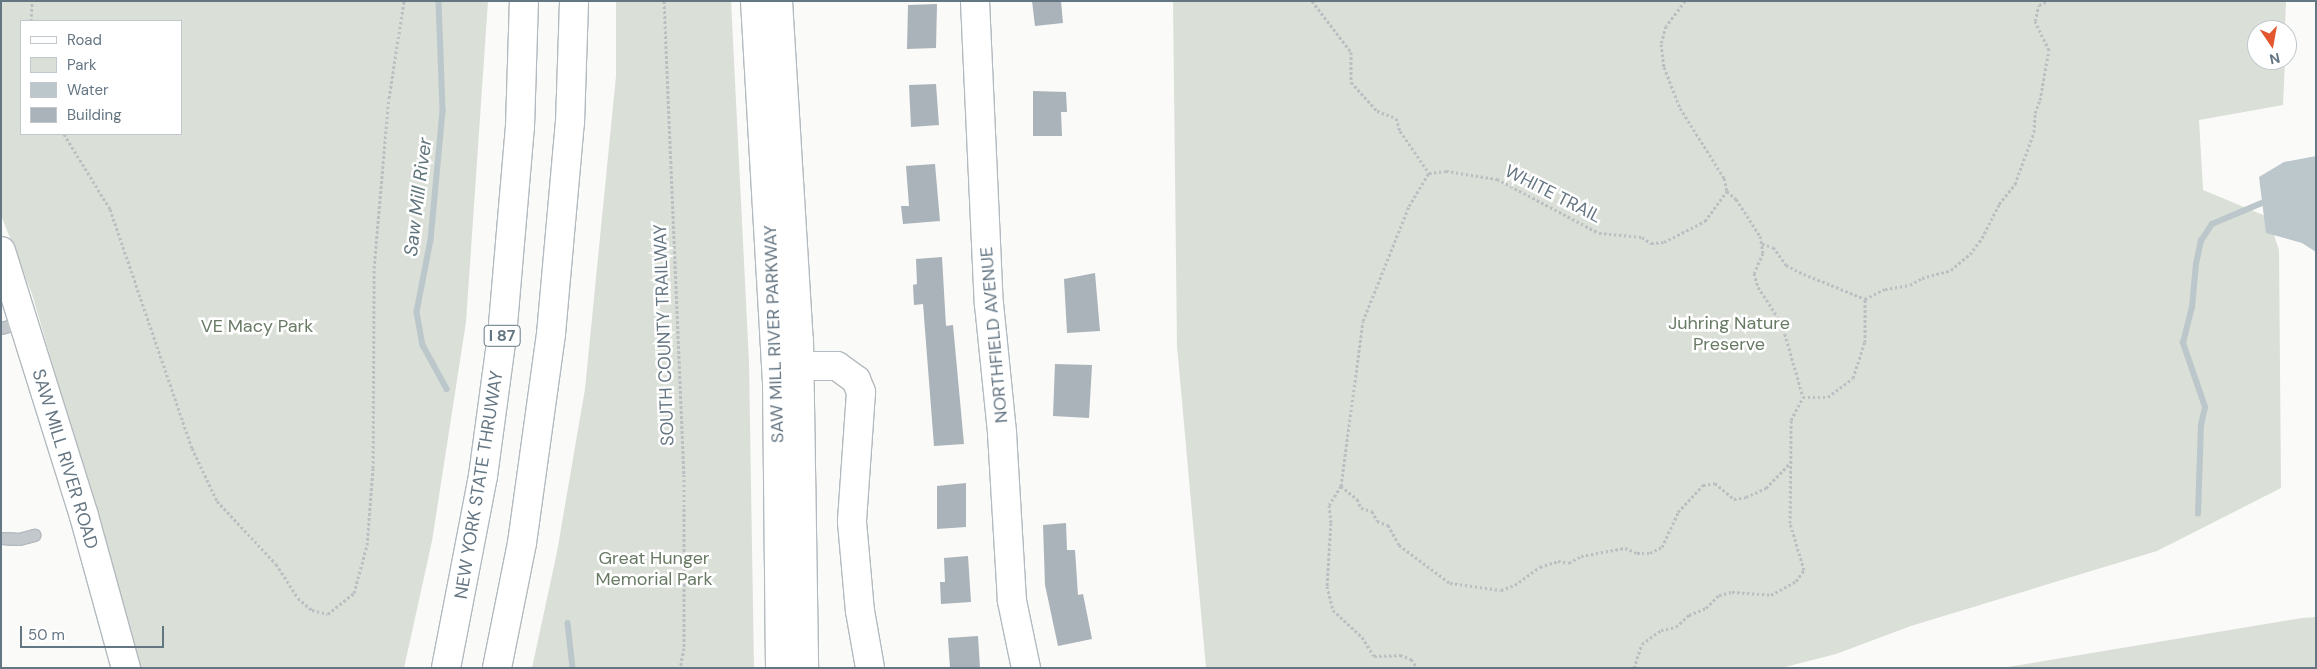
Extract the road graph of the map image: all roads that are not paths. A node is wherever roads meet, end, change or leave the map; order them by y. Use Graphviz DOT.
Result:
graph roads {
  1 [pos="524,1"];
  2 [pos="574,1"];
  3 [pos="755,1"];
  4 [pos="778,1"];
  5 [pos="975,1"];
  6 [pos="1,251"];
  7 [pos="12,325"];
  8 [pos="800,366"];
  9 [pos="34,535"];
  10 [pos="1,538"];
  11 [pos="126,668"];
  12 [pos="446,668"];
  13 [pos="497,668"];
  14 [pos="780,668"];
  15 [pos="804,668"];
  16 [pos="870,668"];
  17 [pos="1026,668"];
  1 -- 12 [label="main road, NEW YORK STATE THRUWAY / I 87"];
  2 -- 13 [label="main road"];
  3 -- 14 [label="main road, SAW MILL RIVER PARKWAY"];
  4 -- 8 [label="main road, SAW MILL RIVER PARKWAY"];
  5 -- 17 [label="main road, NORTHFIELD AVENUE"];
  6 -- 7 [label="main road, SAW MILL RIVER ROAD"];
  7 -- 11 [label="main road, SAW MILL RIVER ROAD"];
  8 -- 15 [label="main road, SAW MILL RIVER PARKWAY"];
  8 -- 16 [label="main road"];
  9 -- 10 [label="lane"];
}
